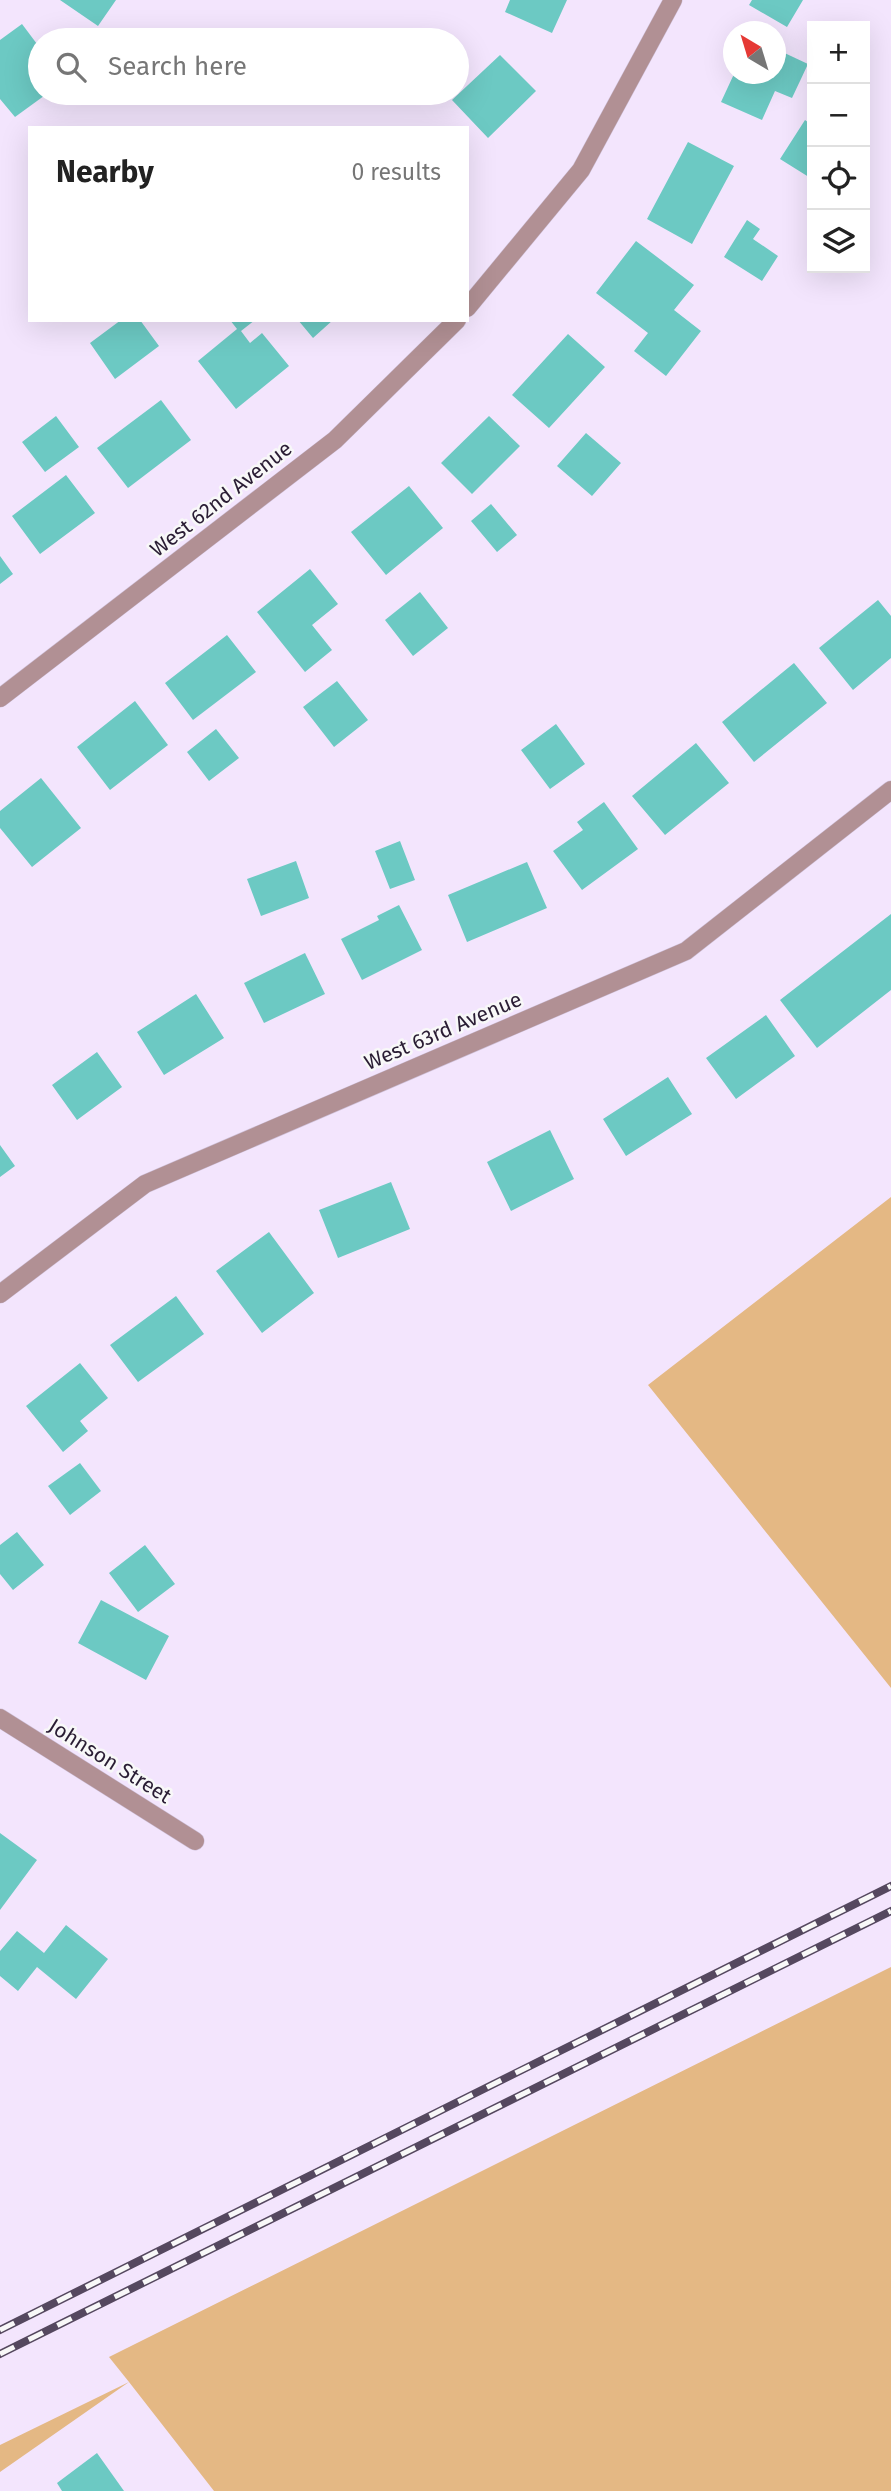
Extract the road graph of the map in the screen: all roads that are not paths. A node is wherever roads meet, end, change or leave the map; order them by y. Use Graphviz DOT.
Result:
graph roads {
  1 [pos="673,0"];
  2 [pos="469,306"];
  3 [pos="455,322"];
  4 [pos="0,698"];
  5 [pos="891,790"];
  6 [pos="0,1294"];
  7 [pos="0,1718"];
  8 [pos="195,1841"];
  1 -- 2 [label="street"];
  3 -- 4 [label="street, West 62nd Avenue"];
  5 -- 6 [label="street, West 63rd Avenue"];
  7 -- 8 [label="street, Johnson Street"];
}
